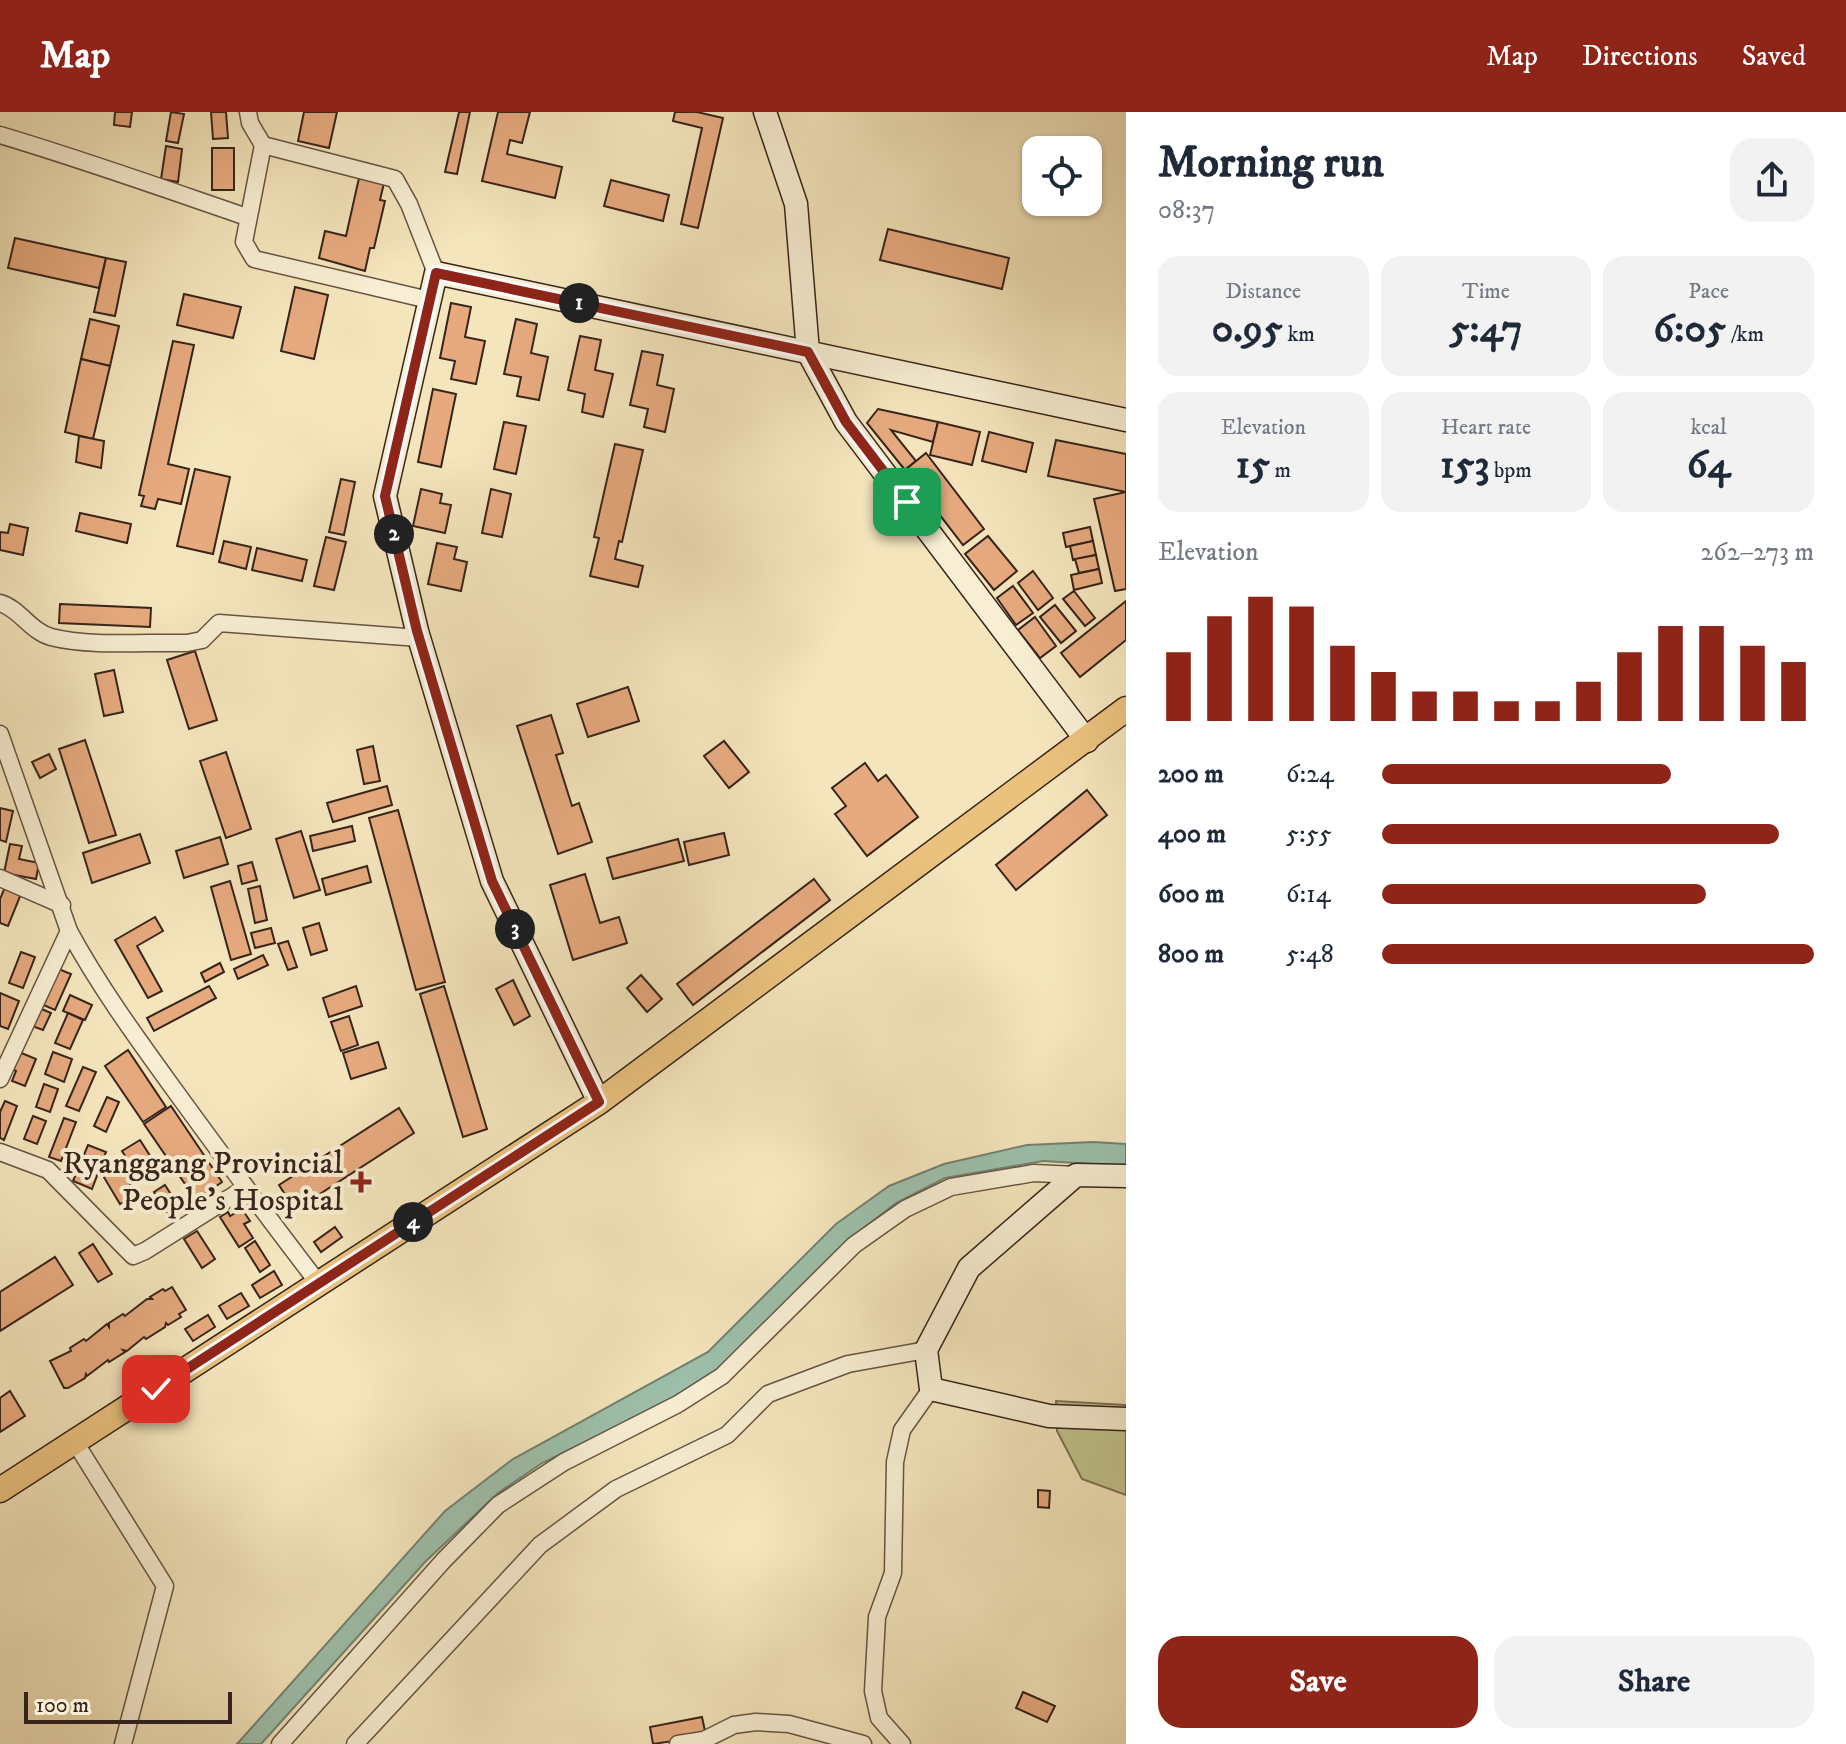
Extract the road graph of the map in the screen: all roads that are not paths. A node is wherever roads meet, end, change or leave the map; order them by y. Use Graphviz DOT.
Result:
graph roads {
  1 [pos="248,112"];
  2 [pos="765,112"];
  3 [pos="0,135"];
  4 [pos="263,145"];
  5 [pos="247,217"];
  6 [pos="436,273"];
  7 [pos="429,300"];
  8 [pos="808,352"];
  9 [pos="1126,420"];
  10 [pos="0,603"];
  11 [pos="419,638"];
  12 [pos="1126,709"];
  13 [pos="0,734"];
  14 [pos="1087,741"];
  15 [pos="0,878"];
  16 [pos="62,905"];
  17 [pos="69,931"];
  18 [pos="7,1040"];
  19 [pos="0,1079"];
  20 [pos="599,1102"];
  21 [pos="0,1152"];
  22 [pos="1076,1175"];
  23 [pos="1126,1176"];
  24 [pos="245,1188"];
  25 [pos="319,1284"];
  26 [pos="926,1350"];
  27 [pos="931,1389"];
  28 [pos="1126,1419"];
  29 [pos="75,1442"];
  30 [pos="0,1490"];
  31 [pos="123,1744"];
  32 [pos="280,1744"];
  33 [pos="355,1744"];
  34 [pos="678,1744"];
  35 [pos="863,1744"];
  36 [pos="902,1744"];
  1 -- 4 [label="street"];
  2 -- 8 [label="main road"];
  3 -- 5 [label="street"];
  4 -- 5 [label="street"];
  4 -- 6 [label="street"];
  5 -- 7 [label="street"];
  6 -- 7 [label="main road"];
  6 -- 8 [label="main road"];
  7 -- 11 [label="main road"];
  8 -- 9 [label="main road"];
  8 -- 14 [label="main road"];
  10 -- 11 [label="street"];
  11 -- 20 [label="main road"];
  12 -- 14 [label="main road"];
  13 -- 16 [label="street"];
  14 -- 20 [label="main road"];
  15 -- 16 [label="street"];
  16 -- 17 [label="street"];
  17 -- 18 [label="street"];
  17 -- 24 [label="street"];
  18 -- 19 [label="street"];
  20 -- 25 [label="main road"];
  21 -- 24 [label="street"];
  22 -- 23 [label="main road"];
  22 -- 26 [label="main road"];
  22 -- 32 [label="street"];
  24 -- 25 [label="street"];
  25 -- 29 [label="main road"];
  26 -- 27 [label="main road"];
  26 -- 33 [label="street"];
  27 -- 28 [label="main road"];
  27 -- 36 [label="street"];
  29 -- 30 [label="main road"];
  29 -- 31 [label="street"];
  34 -- 35 [label="street"];
}
